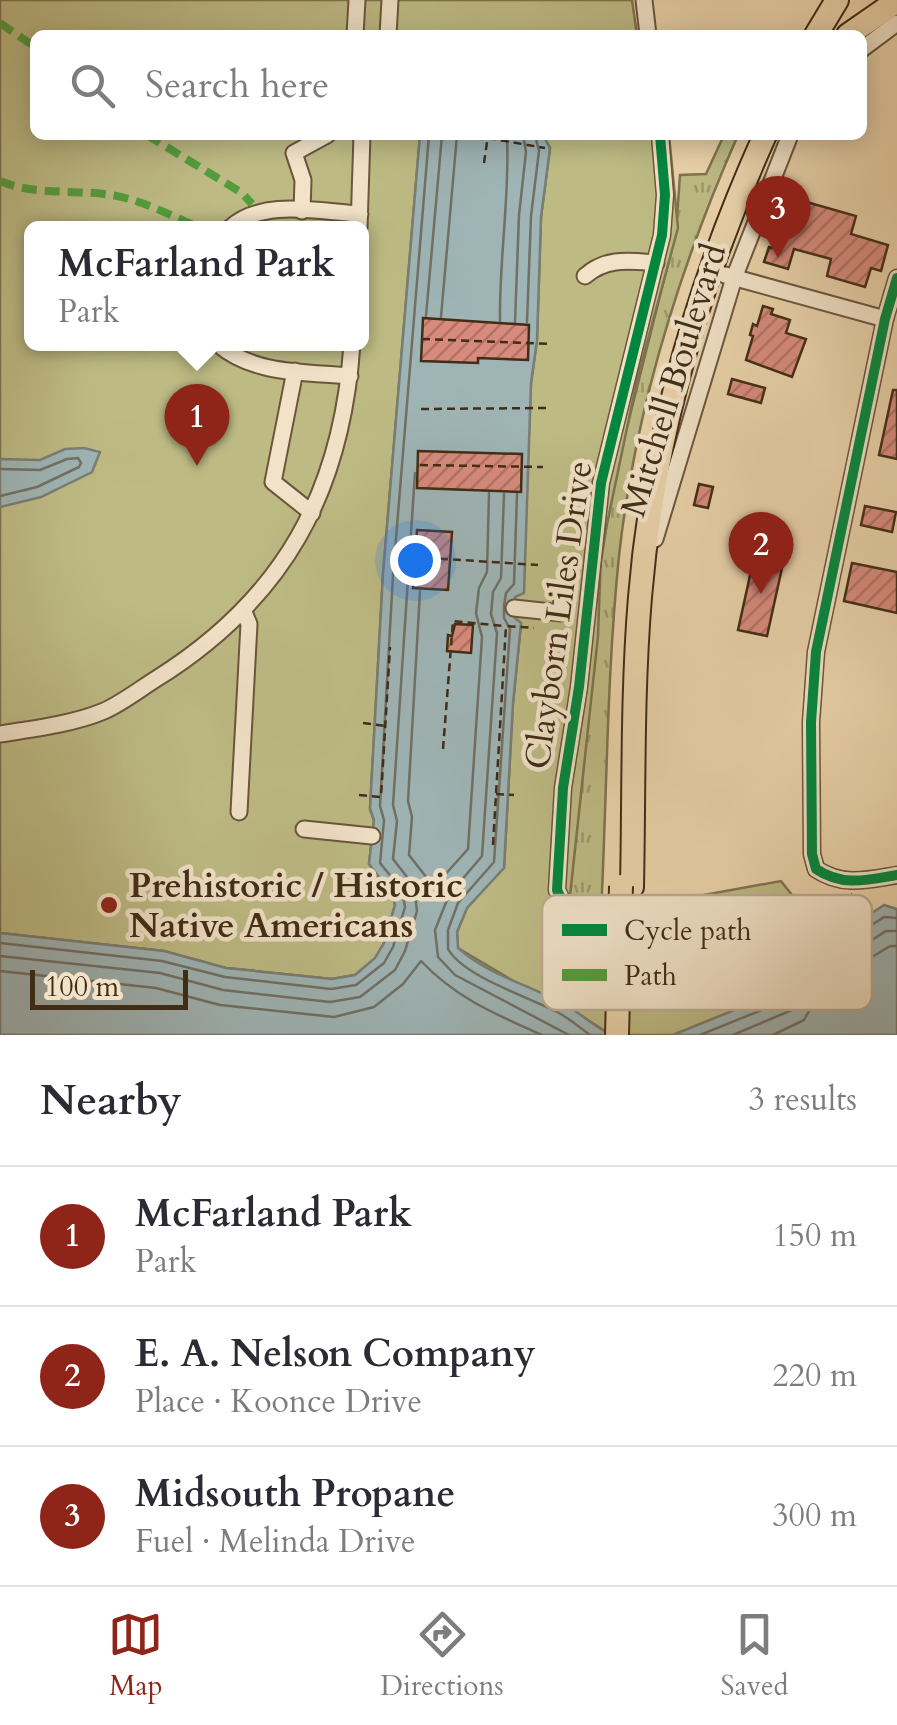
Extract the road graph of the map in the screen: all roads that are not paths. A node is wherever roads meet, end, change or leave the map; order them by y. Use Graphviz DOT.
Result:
graph roads {
  1 [pos="357,0"];
  2 [pos="390,0"];
  3 [pos="644,0"];
  4 [pos="822,0"];
  5 [pos="837,0"];
  6 [pos="897,0"];
  7 [pos="897,23"];
  8 [pos="354,30"];
  9 [pos="388,30"];
  10 [pos="647,30"];
  11 [pos="805,30"];
  12 [pos="819,30"];
  13 [pos="855,30"];
  14 [pos="867,44"];
  15 [pos="318,140"];
  16 [pos="362,140"];
  17 [pos="660,140"];
  18 [pos="765,141"];
  19 [pos="302,211"];
  20 [pos="238,221"];
  21 [pos="360,221"];
  22 [pos="656,264"];
  23 [pos="722,274"];
  24 [pos="585,276"];
  25 [pos="897,278"];
  26 [pos="884,319"];
  27 [pos="227,351"];
  28 [pos="352,351"];
  29 [pos="295,371"];
  30 [pos="350,376"];
  31 [pos="312,513"];
  32 [pos="562,594"];
  33 [pos="640,594"];
  34 [pos="514,608"];
  35 [pos="243,610"];
  36 [pos="0,734"];
  37 [pos="239,812"];
  38 [pos="304,830"];
  39 [pos="372,836"];
  40 [pos="897,874"];
  41 [pos="626,886"];
  42 [pos="559,895"];
  43 [pos="626,895"];
  44 [pos="626,895"];
  45 [pos="619,1010"];
  46 [pos="628,1010"];
  47 [pos="618,1035"];
  48 [pos="629,1035"];
  1 -- 8 [label="street"];
  2 -- 9 [label="street"];
  3 -- 10 [label="street"];
  4 -- 11 [label="highway"];
  5 -- 12 [label="highway"];
  6 -- 13 [label="highway"];
  7 -- 14 [label="street"];
  15 -- 19 [label="street"];
  16 -- 21 [label="street"];
  17 -- 22 [label="street, Clayborn Liles Drive"];
  18 -- 23 [label="highway"];
  18 -- 41 [label="highway"];
  19 -- 20 [label="street"];
  19 -- 21 [label="street"];
  22 -- 24 [label="street"];
  22 -- 42 [label="street, Clayborn Liles Drive"];
  23 -- 26 [label="street"];
  23 -- 33 [label="street, Mitchell Boulevard"];
  23 -- 33 [label="highway"];
  25 -- 26 [label="street"];
  26 -- 40 [label="street"];
  27 -- 29 [label="street"];
  28 -- 30 [label="street"];
  29 -- 30 [label="street"];
  29 -- 31 [label="street"];
  30 -- 31 [label="street"];
  31 -- 35 [label="street"];
  32 -- 34 [label="street"];
  33 -- 41 [label="highway"];
  35 -- 36 [label="street"];
  35 -- 37 [label="street"];
  38 -- 39 [label="street"];
  41 -- 43 [label="highway, bridge"];
  41 -- 44 [label="highway"];
  45 -- 47 [label="highway, bridge"];
  46 -- 48 [label="highway"];
}
